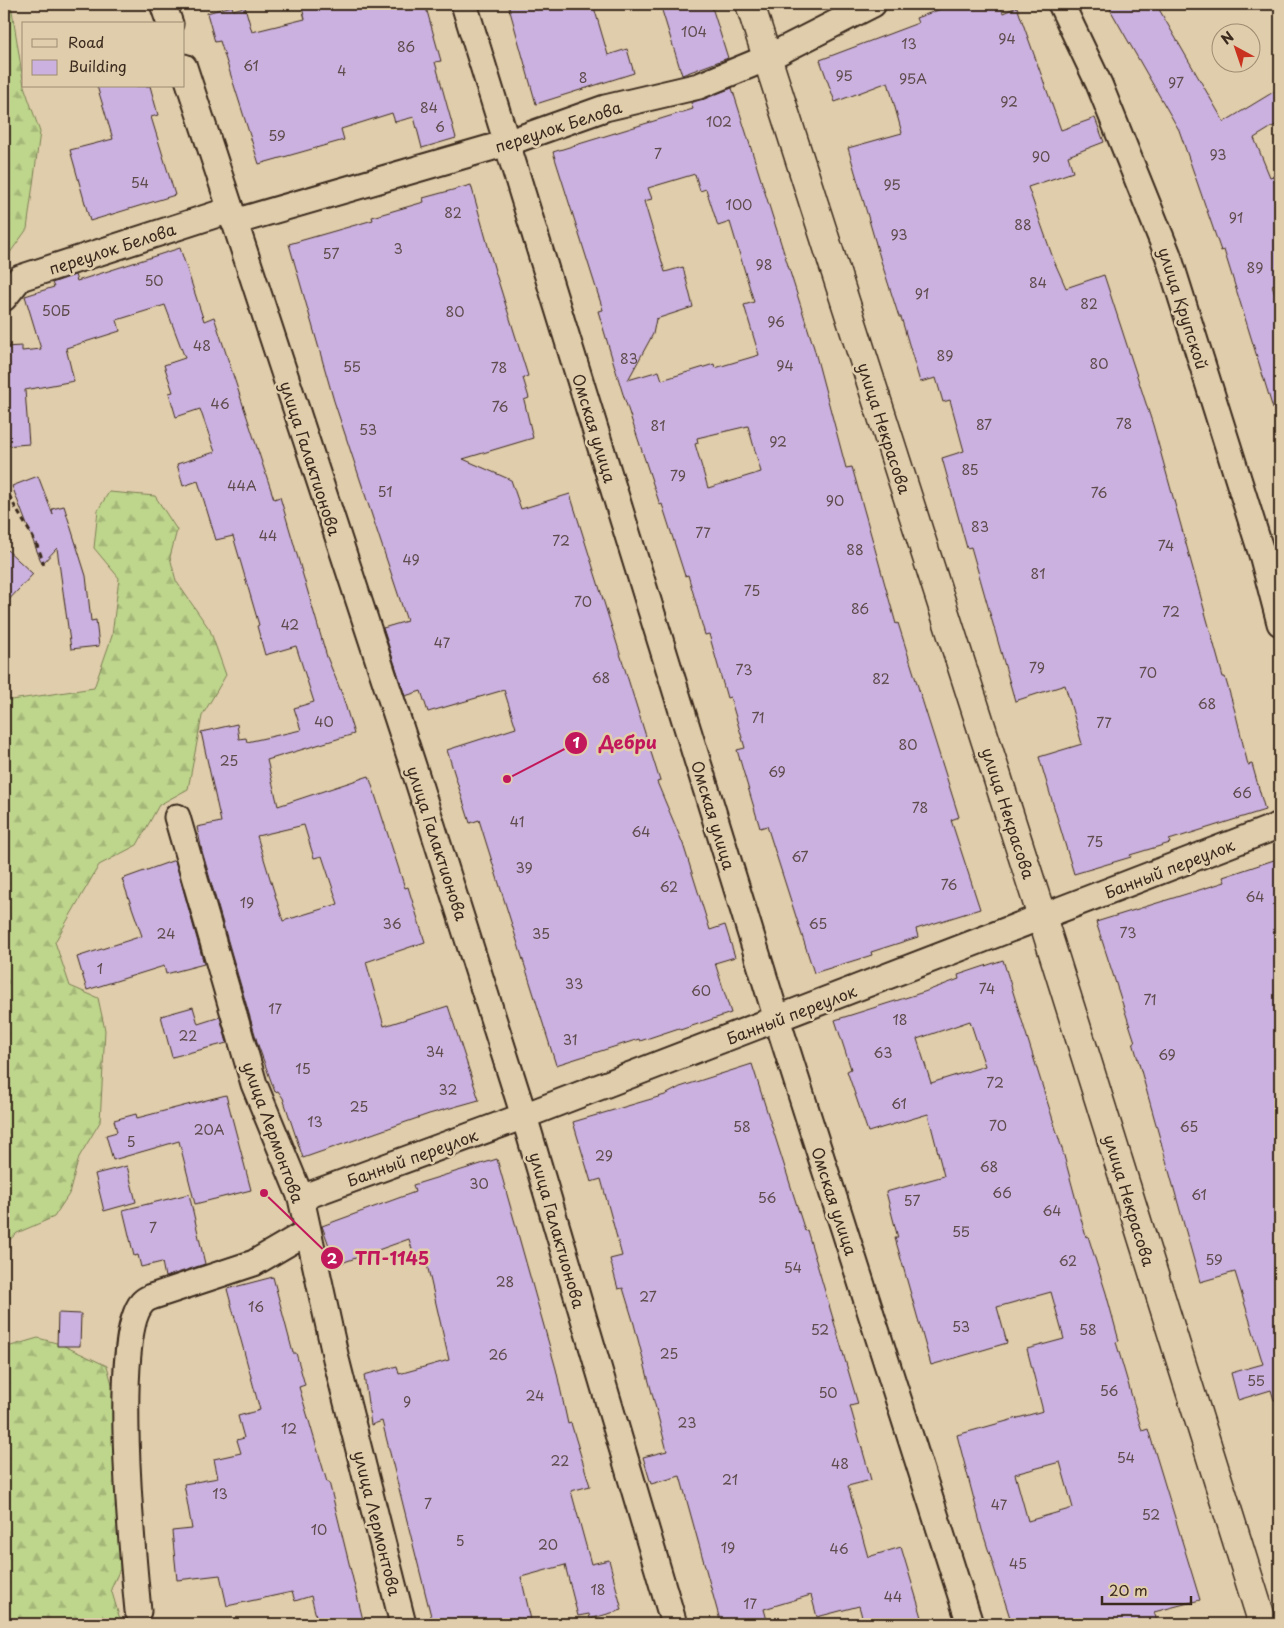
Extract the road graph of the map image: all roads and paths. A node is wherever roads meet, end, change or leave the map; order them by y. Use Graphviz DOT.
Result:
graph roads {
  1 [pos="163,4"];
  2 [pos="464,4"];
  3 [pos="750,4"];
  4 [pos="873,4"];
  5 [pos="1061,4"];
  6 [pos="169,22"];
  7 [pos="767,58"];
  8 [pos="185,70"];
  9 [pos="507,143"];
  10 [pos="232,216"];
  11 [pos="4,298"];
  12 [pos="4,479"];
  13 [pos="1271,553"];
  14 [pos="44,566"];
  15 [pos="1280,623"];
  16 [pos="177,817"];
  17 [pos="1280,825"];
  18 [pos="1042,917"];
  19 [pos="777,1019"];
  20 [pos="524,1116"];
  21 [pos="301,1198"];
  22 [pos="307,1232"];
  23 [pos="138,1611"];
  24 [pos="403,1624"];
  25 [pos="674,1624"];
  26 [pos="970,1624"];
  27 [pos="1263,1624"];
  1 -- 6 [label="street"];
  2 -- 9 [label="street, Омская улица"];
  3 -- 7 [label="street, улица Некрасова"];
  4 -- 7 [label="street, переулок Белова"];
  5 -- 13 [label="street, улица Крупской"];
  7 -- 9 [label="street, переулок Белова"];
  7 -- 18 [label="street, улица Некрасова"];
  8 -- 10 [label="street, улица Галактионова"];
  9 -- 10 [label="street, переулок Белова"];
  9 -- 19 [label="street, Омская улица"];
  10 -- 11 [label="street, переулок Белова"];
  10 -- 20 [label="street, улица Галактионова"];
  12 -- 14 [label="path"];
  13 -- 15 [label="street, улица Крупской"];
  16 -- 21 [label="street, улица Лермонтова"];
  17 -- 18 [label="street, Банный переулок"];
  18 -- 19 [label="street, Банный переулок"];
  18 -- 27 [label="street, улица Некрасова"];
  19 -- 20 [label="street, Банный переулок"];
  19 -- 26 [label="street, Омская улица"];
  20 -- 21 [label="street, Банный переулок"];
  20 -- 25 [label="street, улица Галактионова"];
  21 -- 22 [label="street, улица Лермонтова"];
  22 -- 23 [label="street"];
  22 -- 24 [label="street, улица Лермонтова"];
}
